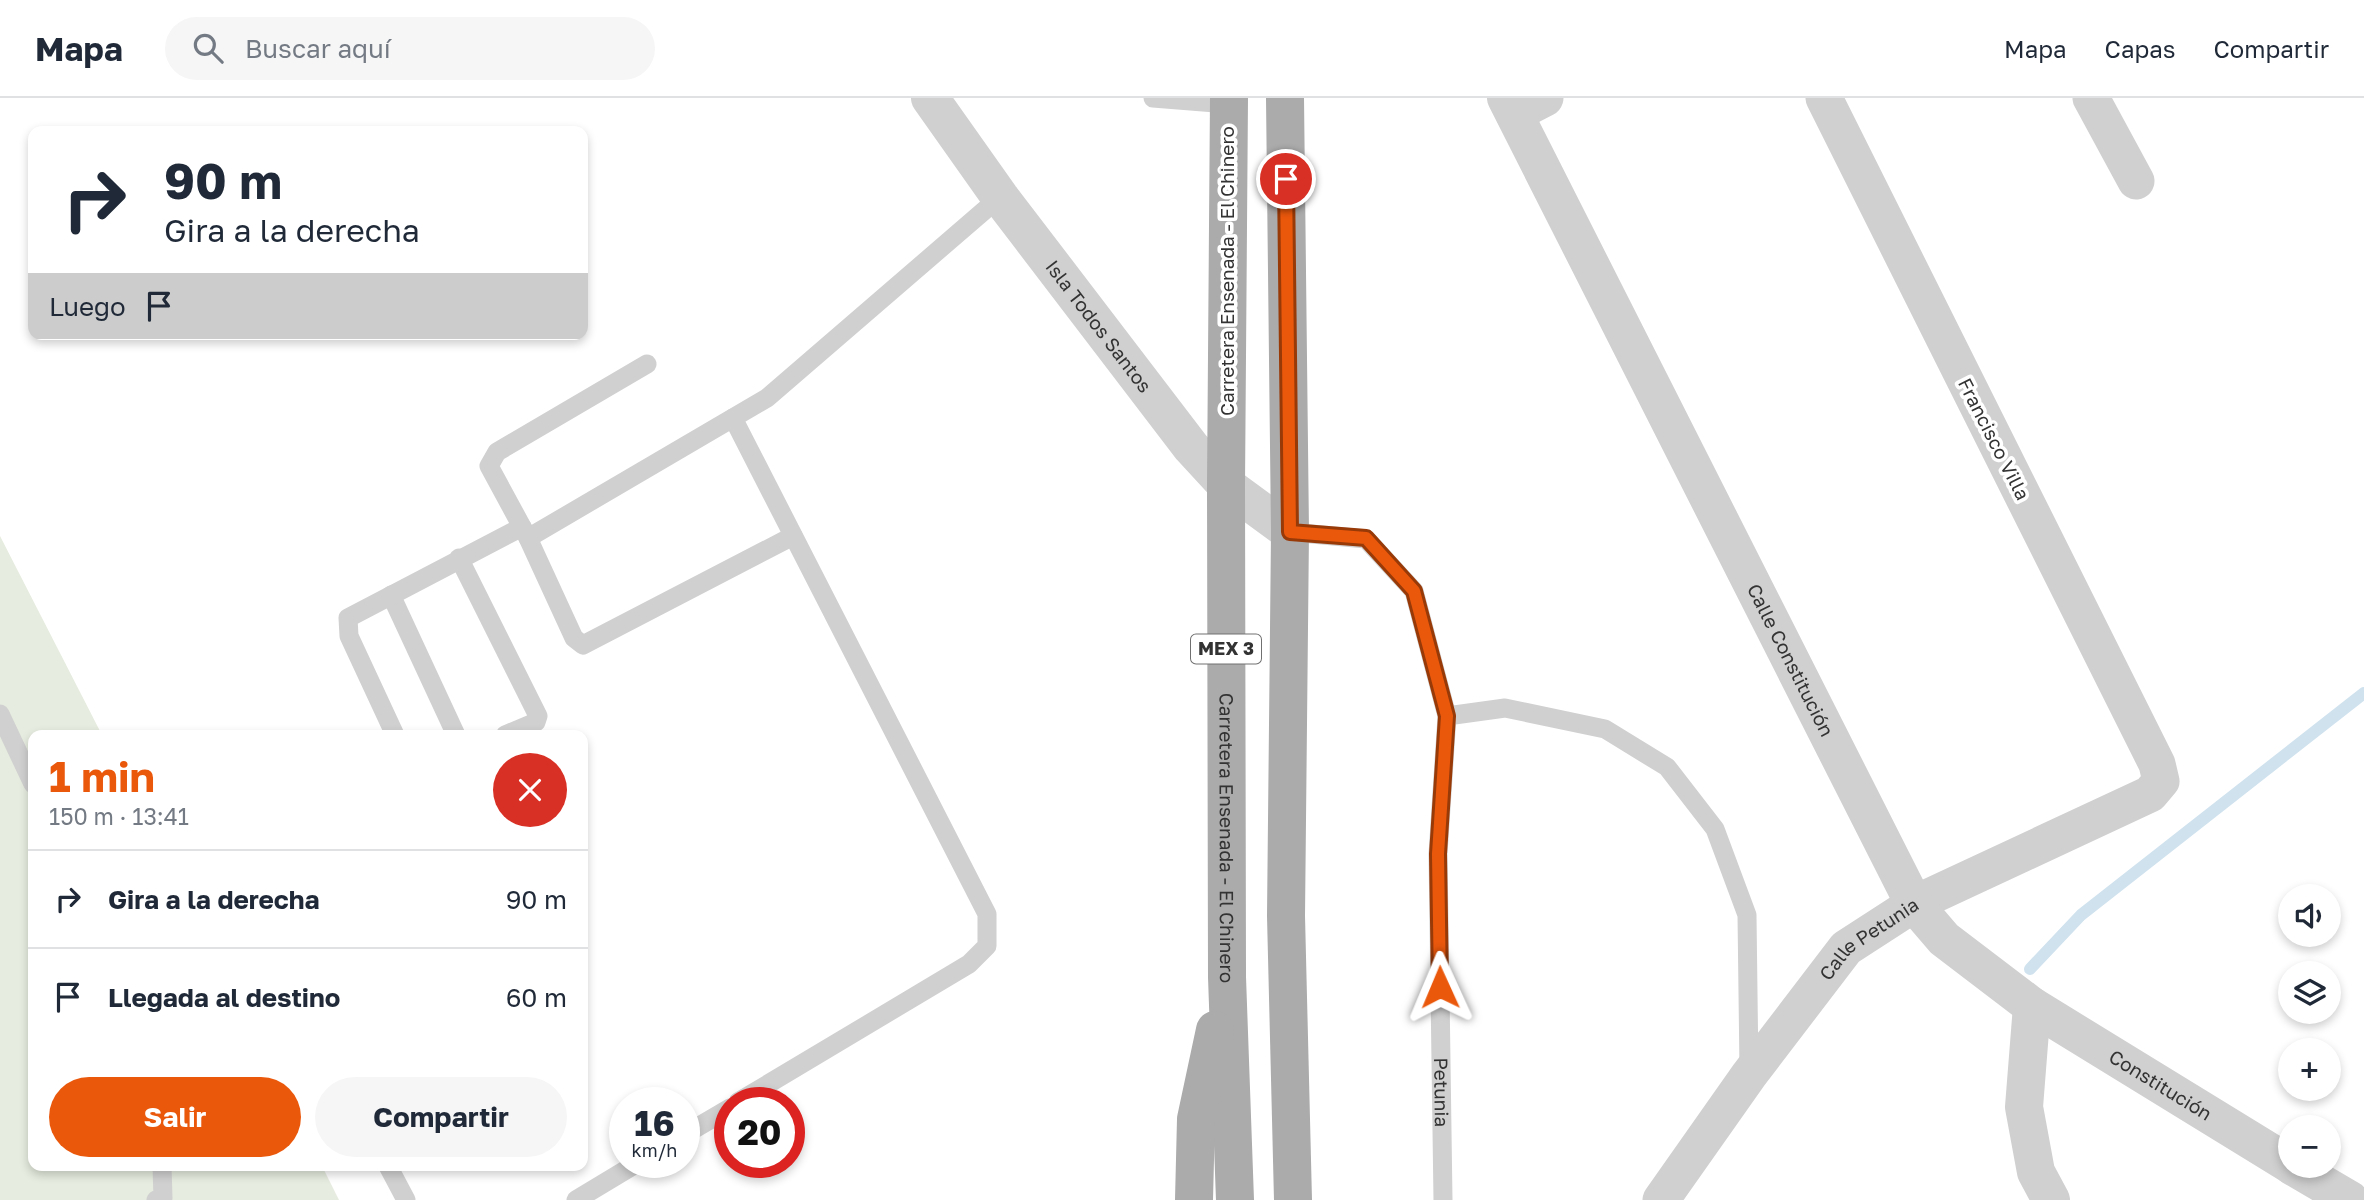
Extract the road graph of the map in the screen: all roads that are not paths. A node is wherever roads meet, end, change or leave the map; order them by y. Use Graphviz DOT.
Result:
graph roads {
  1 [pos="930,98"];
  2 [pos="1153,98"];
  3 [pos="1285,98"];
  4 [pos="1824,98"];
  5 [pos="2091,98"];
  6 [pos="1228,101"];
  7 [pos="1522,103"];
  8 [pos="2136,181"];
  9 [pos="1000,197"];
  10 [pos="647,364"];
  11 [pos="733,418"];
  12 [pos="1226,485"];
  13 [pos="525,532"];
  14 [pos="1290,532"];
  15 [pos="793,536"];
  16 [pos="459,558"];
  17 [pos="391,595"];
  18 [pos="0,714"];
  19 [pos="1447,716"];
  20 [pos="393,730"];
  21 [pos="454,730"];
  22 [pos="517,730"];
  23 [pos="28,773"];
  24 [pos="2161,781"];
  25 [pos="1914,904"];
  26 [pos="1227,977"];
  27 [pos="2032,1006"];
  28 [pos="1749,1075"];
  29 [pos="763,1087"];
  30 [pos="2278,1157"];
  31 [pos="162,1171"];
  32 [pos="391,1171"];
  33 [pos="612,1178"];
  34 [pos="2311,1178"];
  35 [pos="2337,1195"];
  36 [pos="156,1200"];
  37 [pos="406,1200"];
  38 [pos="576,1200"];
  39 [pos="1194,1200"];
  40 [pos="1235,1200"];
  41 [pos="1293,1200"];
  42 [pos="1443,1200"];
  43 [pos="1661,1200"];
  44 [pos="2051,1200"];
  1 -- 9 [label="street, Isla Todos Santos"];
  2 -- 6 [label="lane"];
  3 -- 14 [label="main road, MEX 3"];
  4 -- 24 [label="street, Francisco Villa"];
  5 -- 8 [label="street"];
  6 -- 12 [label="main road, Carretera Ensenada - El Chinero / MEX 3"];
  7 -- 25 [label="street, Calle Constitución"];
  9 -- 11 [label="lane"];
  9 -- 12 [label="street, Isla Todos Santos"];
  10 -- 13 [label="lane"];
  11 -- 13 [label="lane"];
  11 -- 15 [label="lane"];
  12 -- 14 [label="street, Isla Todos Santos"];
  12 -- 26 [label="main road, Carretera Ensenada - El Chinero / MEX 3"];
  13 -- 15 [label="lane"];
  13 -- 16 [label="lane"];
  14 -- 19 [label="lane, Petunia"];
  14 -- 41 [label="main road, MEX 3"];
  15 -- 29 [label="lane"];
  16 -- 17 [label="lane"];
  16 -- 22 [label="lane"];
  17 -- 20 [label="lane"];
  17 -- 21 [label="lane"];
  18 -- 23 [label="lane"];
  19 -- 28 [label="lane"];
  19 -- 42 [label="lane, Petunia"];
  24 -- 25 [label="street, Calle Petunia"];
  25 -- 27 [label="street, Calle Constitución"];
  25 -- 28 [label="street, Calle Petunia"];
  26 -- 39 [label="main road"];
  26 -- 40 [label="main road, Carretera Ensenada - El Chinero / MEX 3"];
  27 -- 30 [label="street, Constitución"];
  27 -- 44 [label="street"];
  28 -- 43 [label="street, Calle Petunia"];
  31 -- 36 [label="lane"];
  32 -- 37 [label="lane"];
  33 -- 38 [label="lane"];
  34 -- 35 [label="street, Constitución"];
}
